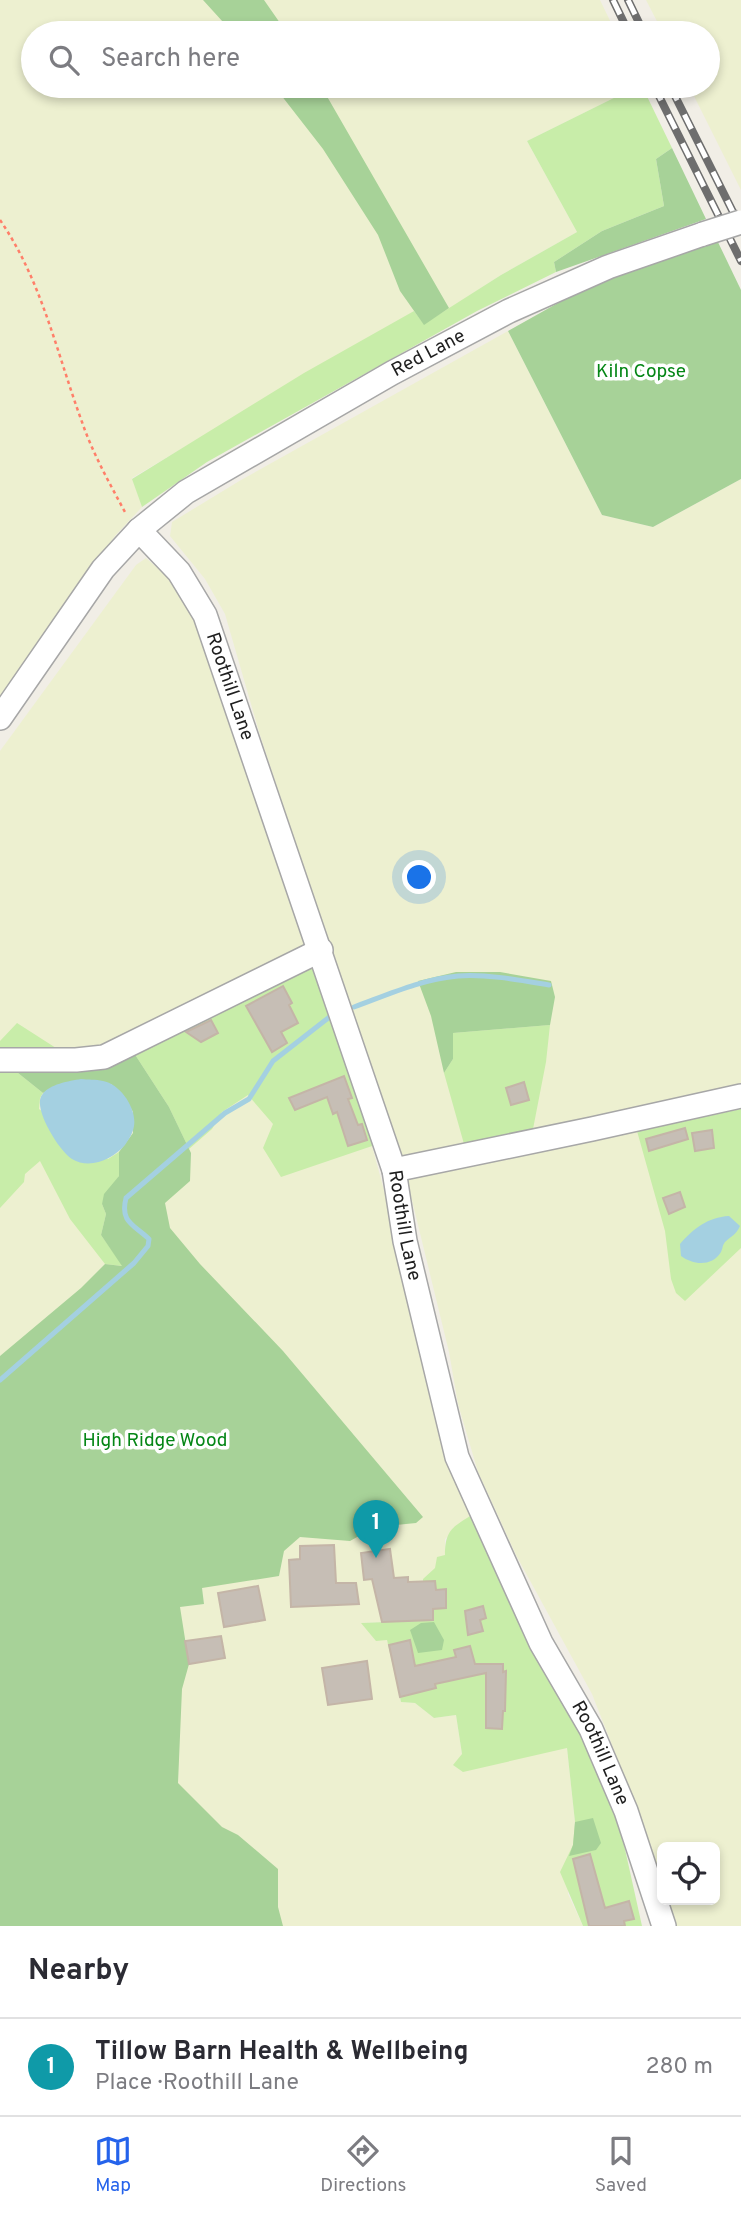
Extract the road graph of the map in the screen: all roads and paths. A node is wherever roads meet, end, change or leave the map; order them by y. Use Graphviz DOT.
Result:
graph roads {
  1 [pos="0,220"];
  2 [pos="741,222"];
  3 [pos="139,530"];
  4 [pos="0,718"];
  5 [pos="321,950"];
  6 [pos="0,1059"];
  7 [pos="741,1096"];
  8 [pos="394,1170"];
  9 [pos="664,1926"];
  1 -- 3 [label="path"];
  2 -- 3 [label="street, Red Lane, bridge"];
  3 -- 4 [label="street, Red Lane"];
  3 -- 5 [label="street, Roothill Lane"];
  5 -- 6 [label="street"];
  5 -- 8 [label="street, Roothill Lane"];
  7 -- 8 [label="street"];
  8 -- 9 [label="street, Roothill Lane"];
}
